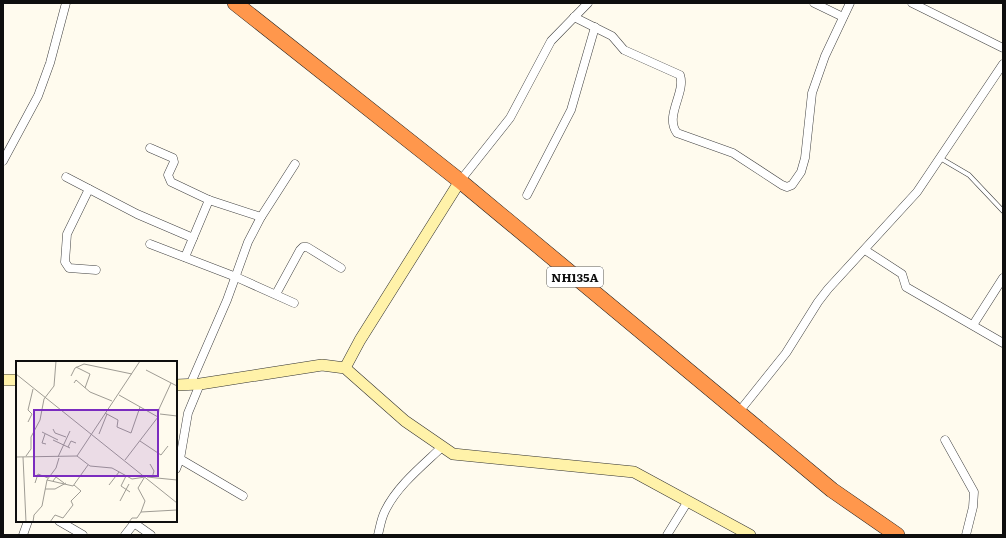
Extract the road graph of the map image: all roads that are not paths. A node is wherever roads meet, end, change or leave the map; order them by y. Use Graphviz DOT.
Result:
graph roads {
  1 [pos="66,3"];
  2 [pos="235,3"];
  3 [pos="588,3"];
  4 [pos="814,3"];
  5 [pos="850,3"];
  6 [pos="912,3"];
  7 [pos="574,17"];
  8 [pos="843,17"];
  9 [pos="595,27"];
  10 [pos="1003,48"];
  11 [pos="1003,64"];
  12 [pos="150,148"];
  13 [pos="940,158"];
  14 [pos="3,161"];
  15 [pos="294,164"];
  16 [pos="66,177"];
  17 [pos="460,181"];
  18 [pos="89,189"];
  19 [pos="527,195"];
  20 [pos="210,200"];
  21 [pos="1003,211"];
  22 [pos="261,217"];
  23 [pos="193,238"];
  24 [pos="150,244"];
  25 [pos="865,250"];
  26 [pos="185,257"];
  27 [pos="342,268"];
  28 [pos="96,270"];
  29 [pos="236,277"];
  30 [pos="1003,278"];
  31 [pos="1000,290"];
  32 [pos="276,294"];
  33 [pos="294,303"];
  34 [pos="973,325"];
  35 [pos="1003,343"];
  36 [pos="345,368"];
  37 [pos="3,380"];
  38 [pos="16,380"];
  39 [pos="177,385"];
  40 [pos="195,385"];
  41 [pos="738,413"];
  42 [pos="945,440"];
  43 [pos="445,449"];
  44 [pos="180,460"];
  45 [pos="177,467"];
  46 [pos="243,496"];
  47 [pos="688,501"];
  48 [pos="28,522"];
  49 [pos="61,522"];
  50 [pos="135,522"];
  51 [pos="746,534"];
  52 [pos="23,535"];
  53 [pos="83,535"];
  54 [pos="124,535"];
  55 [pos="150,535"];
  56 [pos="378,535"];
  57 [pos="667,535"];
  58 [pos="897,535"];
  59 [pos="966,535"];
  1 -- 14 [label="street"];
  2 -- 17 [label="highway, NH135A"];
  3 -- 7 [label="street"];
  4 -- 8 [label="street"];
  5 -- 8 [label="street"];
  6 -- 10 [label="street"];
  7 -- 9 [label="street"];
  7 -- 17 [label="street"];
  8 -- 9 [label="street"];
  9 -- 19 [label="street"];
  11 -- 13 [label="street"];
  12 -- 20 [label="street"];
  13 -- 21 [label="lane"];
  13 -- 25 [label="street"];
  15 -- 22 [label="street"];
  16 -- 18 [label="street"];
  17 -- 36 [label="main road"];
  17 -- 41 [label="highway, NH135A"];
  18 -- 23 [label="street"];
  18 -- 28 [label="street"];
  20 -- 22 [label="street"];
  20 -- 23 [label="street"];
  22 -- 29 [label="street"];
  23 -- 26 [label="street"];
  24 -- 26 [label="street"];
  25 -- 34 [label="street"];
  25 -- 41 [label="street"];
  26 -- 29 [label="street"];
  27 -- 32 [label="street"];
  29 -- 32 [label="street"];
  29 -- 40 [label="street"];
  30 -- 31 [label="street"];
  31 -- 34 [label="street"];
  32 -- 33 [label="street"];
  34 -- 35 [label="street"];
  36 -- 40 [label="main road"];
  36 -- 43 [label="main road"];
  37 -- 38 [label="main road"];
  39 -- 40 [label="main road"];
  40 -- 44 [label="street"];
  41 -- 58 [label="highway, NH135A"];
  42 -- 59 [label="street"];
  43 -- 47 [label="main road"];
  43 -- 56 [label="street"];
  44 -- 45 [label="street"];
  44 -- 46 [label="street"];
  47 -- 51 [label="main road"];
  47 -- 57 [label="street"];
  48 -- 52 [label="street"];
  49 -- 53 [label="street"];
  50 -- 54 [label="street"];
  50 -- 55 [label="street"];
}
